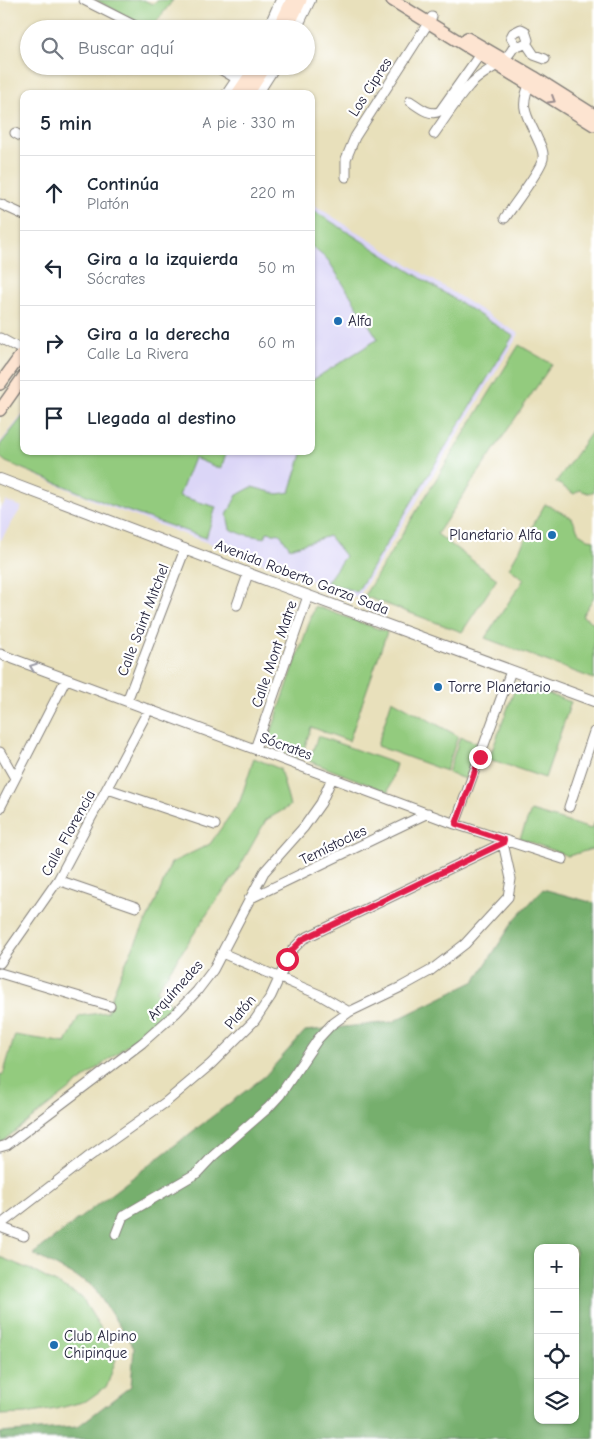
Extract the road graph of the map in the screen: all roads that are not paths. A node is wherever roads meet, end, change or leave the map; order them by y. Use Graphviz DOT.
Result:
graph roads {
  1 [pos="84,0"];
  2 [pos="282,0"];
  3 [pos="292,0"];
  4 [pos="301,0"];
  5 [pos="310,0"];
  6 [pos="392,0"];
  7 [pos="404,0"];
  8 [pos="123,20"];
  9 [pos="272,20"];
  10 [pos="282,20"];
  11 [pos="291,20"];
  12 [pos="300,20"];
  13 [pos="430,20"];
  14 [pos="526,43"];
  15 [pos="515,44"];
  16 [pos="482,51"];
  17 [pos="545,59"];
  18 [pos="501,62"];
  19 [pos="231,75"];
  20 [pos="240,75"];
  21 [pos="250,75"];
  22 [pos="260,75"];
  23 [pos="269,75"];
  24 [pos="238,79"];
  25 [pos="531,81"];
  26 [pos="230,90"];
  27 [pos="240,90"];
  28 [pos="251,90"];
  29 [pos="260,90"];
  30 [pos="410,101"];
  31 [pos="594,115"];
  32 [pos="594,125"];
  33 [pos="434,134"];
  34 [pos="346,177"];
  35 [pos="0,204"];
  36 [pos="20,213"];
  37 [pos="505,218"];
  38 [pos="0,338"];
  39 [pos="20,349"];
  40 [pos="20,356"];
  41 [pos="20,382"];
  42 [pos="0,384"];
  43 [pos="0,410"];
  44 [pos="0,479"];
  45 [pos="185,549"];
  46 [pos="248,574"];
  47 [pos="308,596"];
  48 [pos="237,604"];
  49 [pos="0,654"];
  50 [pos="511,671"];
  51 [pos="66,679"];
  52 [pos="127,701"];
  53 [pos="594,701"];
  54 [pos="149,710"];
  55 [pos="594,732"];
  56 [pos="255,749"];
  57 [pos="0,752"];
  58 [pos="15,778"];
  59 [pos="332,778"];
  60 [pos="108,789"];
  61 [pos="569,807"];
  62 [pos="0,808"];
  63 [pos="428,813"];
  64 [pos="456,824"];
  65 [pos="215,825"];
  66 [pos="503,842"];
  67 [pos="563,859"];
  68 [pos="58,880"];
  69 [pos="249,899"];
  70 [pos="136,907"];
  71 [pos="222,953"];
  72 [pos="0,963"];
  73 [pos="0,973"];
  74 [pos="279,977"];
  75 [pos="110,1006"];
  76 [pos="349,1012"];
  77 [pos="0,1147"];
  78 [pos="0,1226"];
  79 [pos="116,1234"];
  80 [pos="24,1236"];
  1 -- 8 [label="street"];
  2 -- 9 [label="street"];
  3 -- 10 [label="main road"];
  4 -- 11 [label="main road"];
  5 -- 12 [label="street"];
  6 -- 13 [label="main road"];
  7 -- 13 [label="main road"];
  13 -- 16 [label="main road"];
  13 -- 34 [label="street, Los Cipres"];
  14 -- 15 [label="street"];
  14 -- 15 [label="street"];
  14 -- 17 [label="street"];
  15 -- 18 [label="street"];
  16 -- 18 [label="main road"];
  16 -- 30 [label="street"];
  18 -- 25 [label="main road"];
  18 -- 33 [label="street"];
  19 -- 24 [label="street"];
  20 -- 24 [label="street"];
  21 -- 27 [label="main road"];
  22 -- 28 [label="main road"];
  23 -- 29 [label="street"];
  24 -- 26 [label="street"];
  25 -- 31 [label="main road"];
  25 -- 32 [label="main road, one-way"];
  25 -- 37 [label="street"];
  35 -- 36 [label="street"];
  38 -- 39 [label="street"];
  40 -- 42 [label="main road"];
  41 -- 43 [label="main road"];
  44 -- 45 [label="street, Avenida Roberto Garza Sada"];
  45 -- 46 [label="street, Avenida Roberto Garza Sada"];
  45 -- 52 [label="street, Calle Saint Mitchel"];
  46 -- 47 [label="street, Avenida Roberto Garza Sada"];
  46 -- 48 [label="street"];
  47 -- 50 [label="street, Avenida Roberto Garza Sada"];
  47 -- 56 [label="street, Calle Mont Matre"];
  51 -- 49 [label="street, Sócrates, one-way"];
  50 -- 53 [label="street, Avenida Roberto Garza Sada"];
  50 -- 64 [label="street"];
  51 -- 52 [label="street, Sócrates"];
  51 -- 58 [label="street"];
  52 -- 54 [label="street, Sócrates"];
  54 -- 56 [label="street, Sócrates"];
  54 -- 60 [label="street, Calle Florencia"];
  55 -- 61 [label="street"];
  56 -- 59 [label="street, Sócrates"];
  57 -- 58 [label="street"];
  58 -- 62 [label="street"];
  59 -- 63 [label="street, Sócrates"];
  59 -- 69 [label="street, Arquímedes"];
  60 -- 65 [label="street"];
  60 -- 68 [label="street, Calle Florencia"];
  63 -- 64 [label="street, Sócrates"];
  63 -- 69 [label="street, Temístocles"];
  64 -- 66 [label="street, Sócrates"];
  66 -- 67 [label="street, Sócrates"];
  66 -- 74 [label="street, Platón"];
  66 -- 76 [label="street"];
  68 -- 70 [label="street"];
  68 -- 72 [label="street, Calle Florencia"];
  69 -- 71 [label="street, Arquímedes"];
  71 -- 74 [label="street"];
  71 -- 77 [label="street, Arquímedes"];
  73 -- 75 [label="street"];
  74 -- 76 [label="street"];
  74 -- 78 [label="street, Platón"];
  76 -- 79 [label="street"];
  78 -- 80 [label="street"];
}
